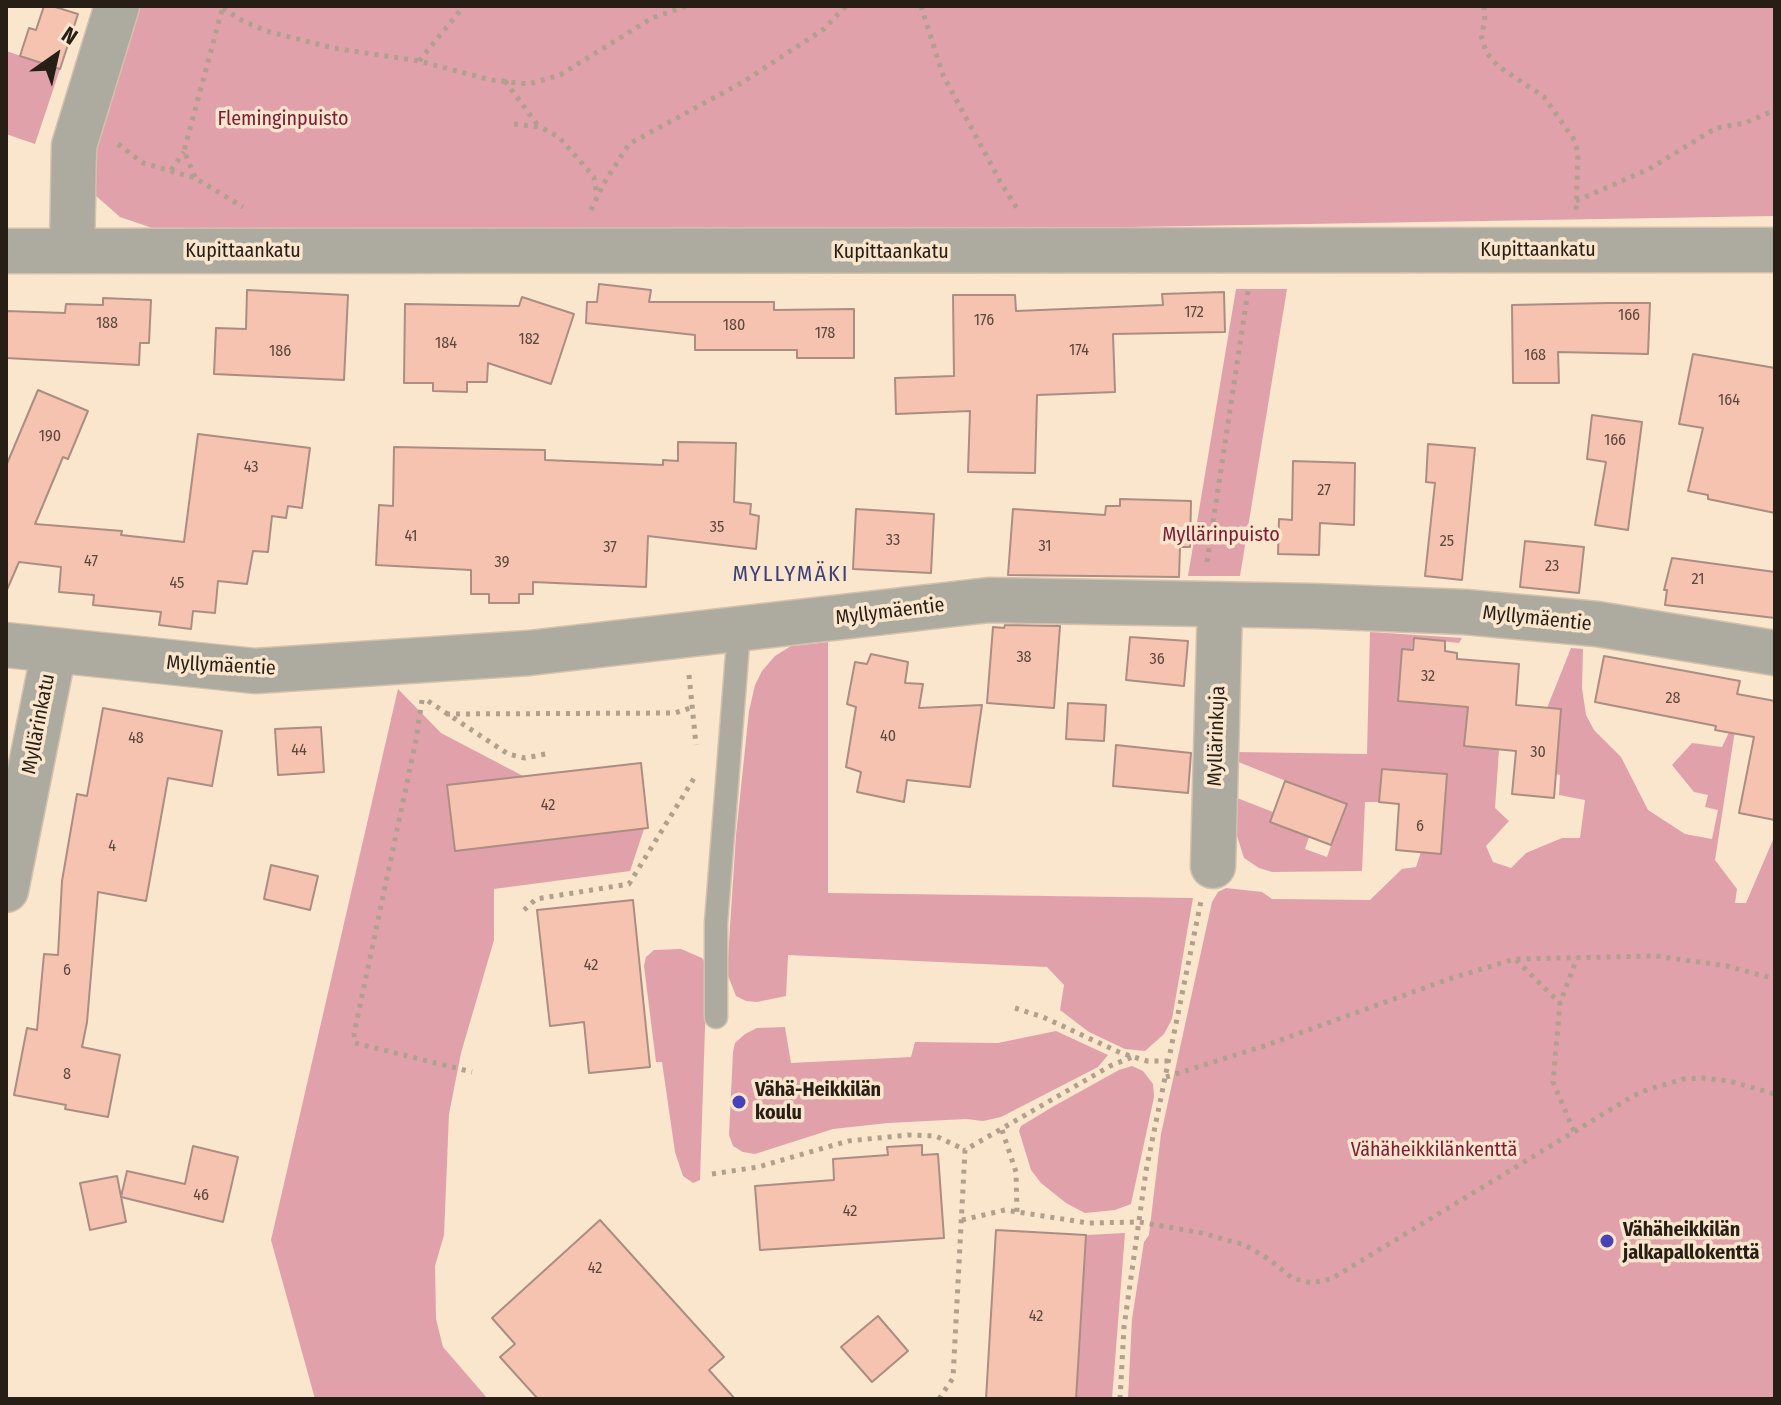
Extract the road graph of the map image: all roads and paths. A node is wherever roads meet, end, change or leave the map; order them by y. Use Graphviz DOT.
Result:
graph roads {
  1 [pos="117,6"];
  2 [pos="464,6"];
  3 [pos="687,6"];
  4 [pos="846,6"];
  5 [pos="921,6"];
  6 [pos="1484,6"];
  7 [pos="223,7"];
  8 [pos="419,61"];
  9 [pos="505,81"];
  10 [pos="88,100"];
  11 [pos="1775,110"];
  12 [pos="514,124"];
  13 [pos="540,127"];
  14 [pos="184,151"];
  15 [pos="171,170"];
  16 [pos="195,178"];
  17 [pos="597,197"];
  18 [pos="1576,201"];
  19 [pos="254,212"];
  20 [pos="1027,223"];
  21 [pos="1575,224"];
  22 [pos="1775,250"];
  23 [pos="6,251"];
  24 [pos="72,251"];
  25 [pos="1254,251"];
  26 [pos="582,252"];
  27 [pos="1212,605"];
  28 [pos="739,630"];
  29 [pos="6,645"];
  30 [pos="54,651"];
  31 [pos="1775,653"];
  32 [pos="688,664"];
  33 [pos="693,707"];
  34 [pos="446,714"];
  35 [pos="550,753"];
  36 [pos="697,756"];
  37 [pos="696,766"];
  38 [pos="1213,866"];
  39 [pos="6,890"];
  40 [pos="524,910"];
  41 [pos="1577,958"];
  42 [pos="1515,959"];
  43 [pos="1775,979"];
  44 [pos="1560,1003"];
  45 [pos="1015,1008"];
  46 [pos="716,1017"];
  47 [pos="1132,1057"];
  48 [pos="1169,1061"];
  49 [pos="472,1072"];
  50 [pos="1166,1077"];
  51 [pos="1775,1094"];
  52 [pos="1002,1130"];
  53 [pos="1574,1131"];
  54 [pos="965,1150"];
  55 [pos="712,1174"];
  56 [pos="1017,1212"];
  57 [pos="962,1220"];
  58 [pos="1139,1222"];
  59 [pos="939,1399"];
  60 [pos="1120,1399"];
  1 -- 10 [label="street"];
  2 -- 8 [label="path"];
  3 -- 9 [label="path"];
  4 -- 17 [label="path"];
  5 -- 20 [label="path"];
  6 -- 18 [label="path"];
  7 -- 8 [label="path"];
  7 -- 14 [label="path"];
  8 -- 9 [label="path"];
  9 -- 13 [label="path"];
  10 -- 15 [label="path"];
  10 -- 24 [label="street"];
  11 -- 18 [label="path"];
  12 -- 13 [label="path"];
  13 -- 17 [label="path"];
  14 -- 15 [label="path"];
  14 -- 16 [label="path"];
  15 -- 16 [label="path"];
  16 -- 19 [label="path"];
  17 -- 26 [label="path"];
  18 -- 21 [label="path"];
  22 -- 25 [label="street, Kupittaankatu"];
  23 -- 24 [label="street, Kupittaankatu"];
  24 -- 26 [label="street, Kupittaankatu"];
  25 -- 26 [label="street, Kupittaankatu"];
  25 -- 27 [label="path"];
  27 -- 28 [label="street, Myllymäentie"];
  27 -- 31 [label="street, Myllymäentie"];
  27 -- 38 [label="street, Myllärinkuja"];
  28 -- 30 [label="street, Myllymäentie"];
  28 -- 46 [label="lane"];
  29 -- 30 [label="street, Myllymäentie"];
  30 -- 39 [label="street, Myllärinkatu"];
  32 -- 33 [label="path"];
  33 -- 34 [label="path"];
  33 -- 36 [label="path"];
  34 -- 35 [label="path"];
  34 -- 49 [label="path"];
  37 -- 40 [label="path"];
  38 -- 48 [label="path"];
  41 -- 42 [label="path"];
  41 -- 43 [label="path"];
  41 -- 44 [label="path"];
  42 -- 44 [label="path"];
  42 -- 50 [label="path"];
  44 -- 53 [label="path"];
  45 -- 47 [label="path"];
  47 -- 48 [label="path"];
  47 -- 52 [label="path"];
  48 -- 50 [label="path"];
  50 -- 58 [label="path"];
  51 -- 53 [label="path"];
  52 -- 54 [label="path"];
  52 -- 56 [label="path"];
  53 -- 58 [label="path"];
  54 -- 55 [label="path"];
  54 -- 57 [label="path"];
  56 -- 57 [label="path"];
  56 -- 58 [label="path"];
  57 -- 59 [label="path"];
  58 -- 60 [label="path"];
}
